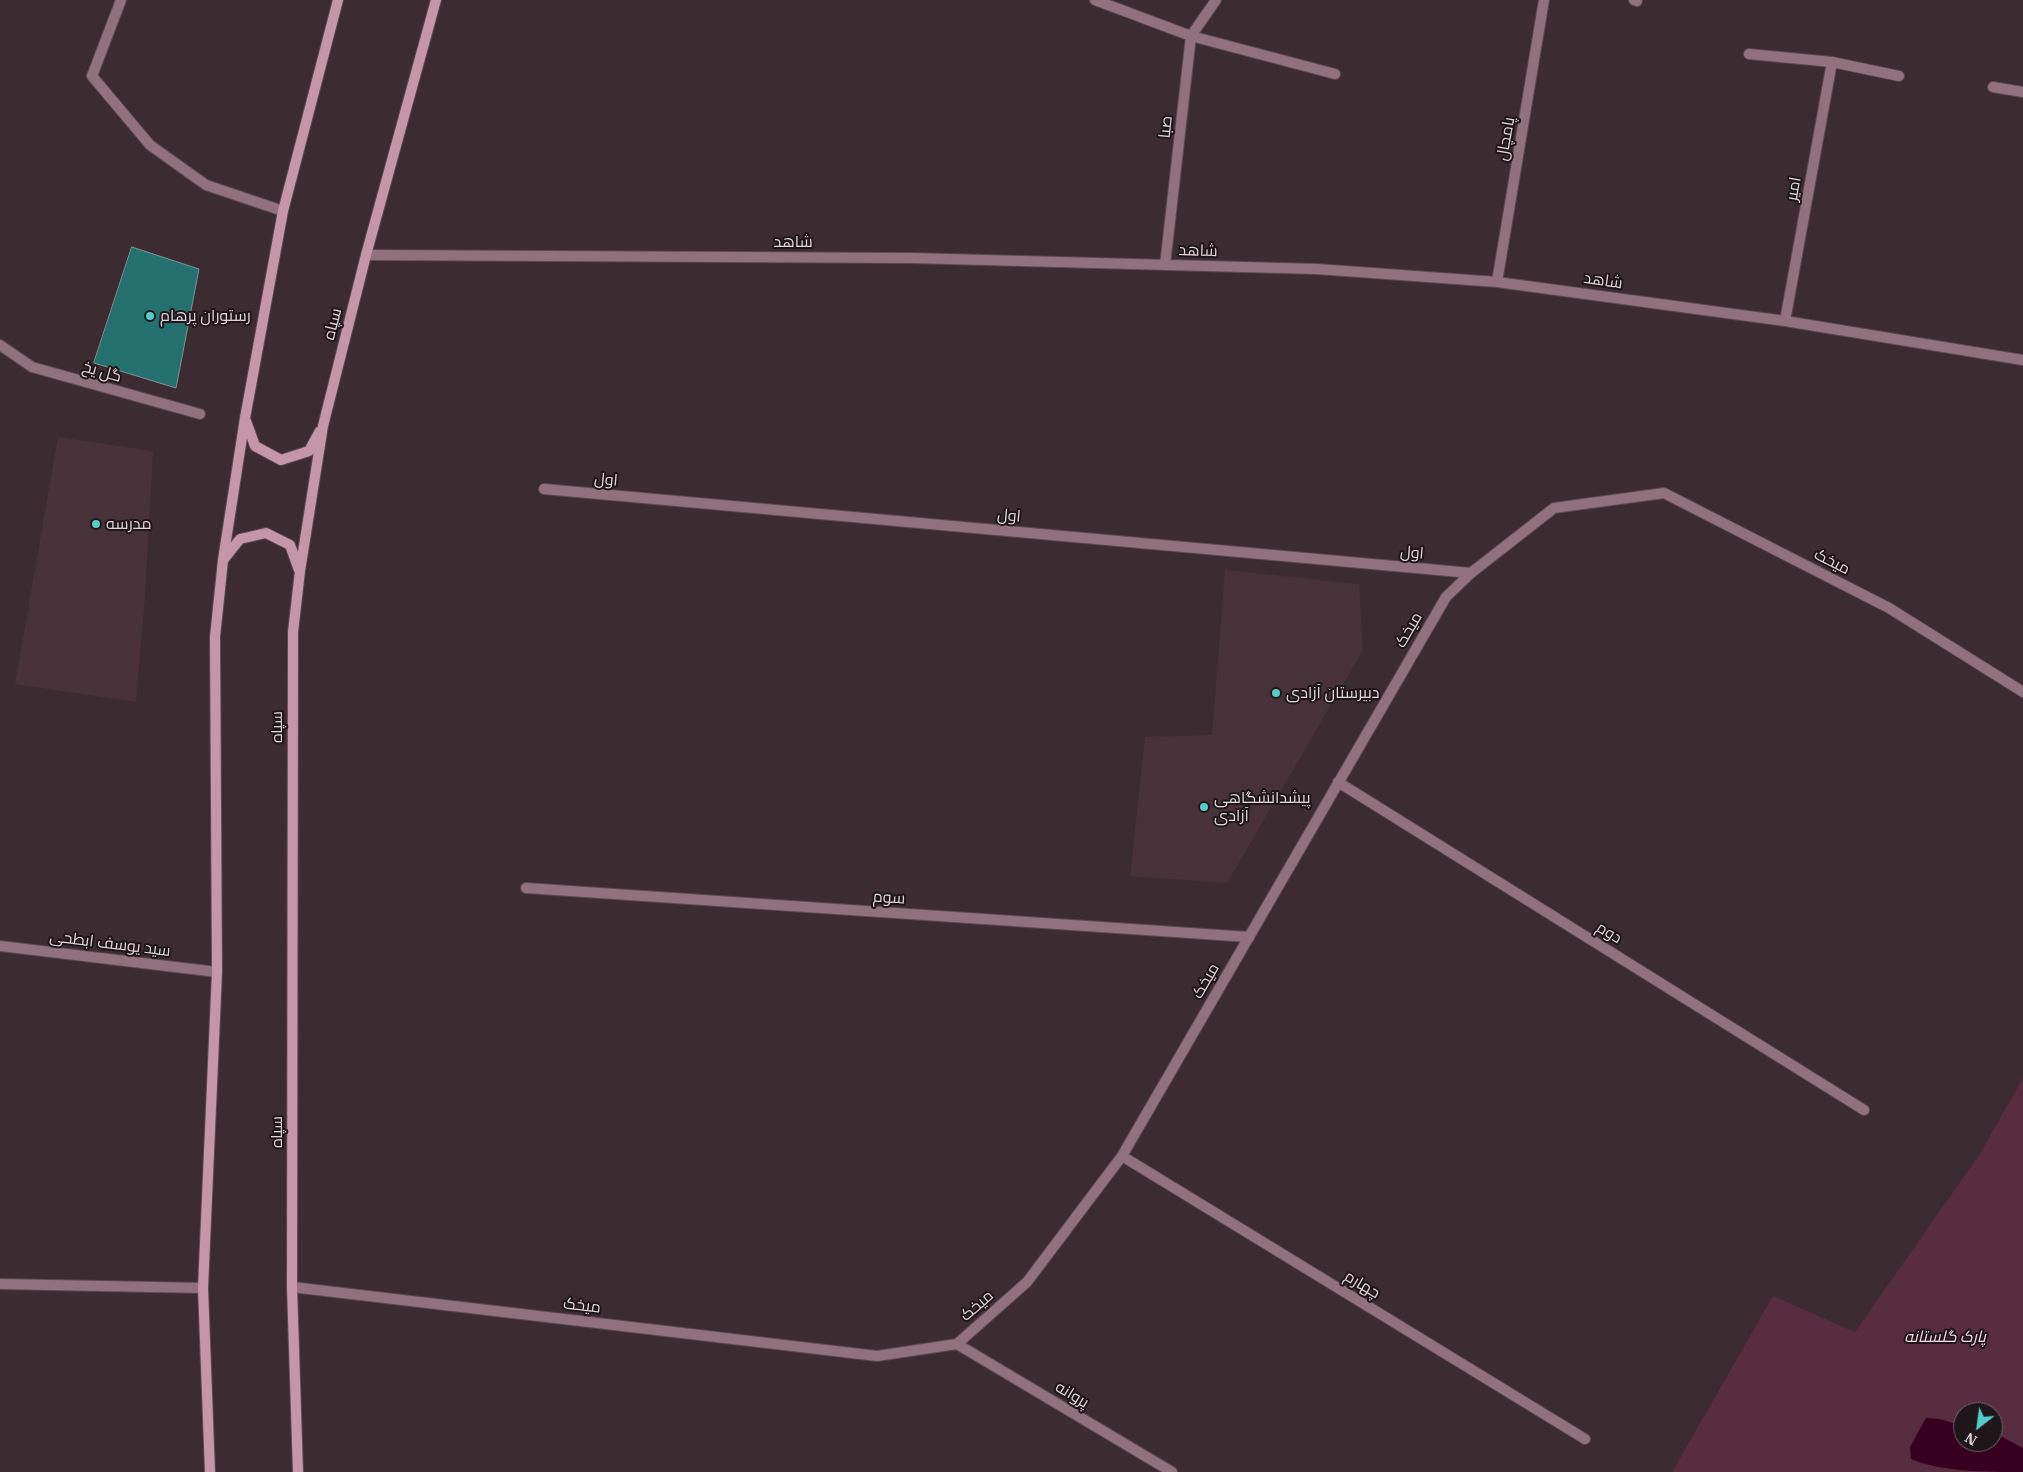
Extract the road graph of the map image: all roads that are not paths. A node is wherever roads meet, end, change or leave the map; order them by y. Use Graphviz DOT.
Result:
graph roads {
  1 [pos="121,0"];
  2 [pos="338,0"];
  3 [pos="436,0"];
  4 [pos="1095,0"];
  5 [pos="1216,0"];
  6 [pos="1544,0"];
  7 [pos="1191,36"];
  8 [pos="1749,54"];
  9 [pos="1832,62"];
  10 [pos="1335,74"];
  11 [pos="1898,76"];
  12 [pos="1993,87"];
  13 [pos="2023,92"];
  14 [pos="283,211"];
  15 [pos="366,255"];
  16 [pos="1166,265"];
  17 [pos="1497,282"];
  18 [pos="1785,321"];
  19 [pos="0,346"];
  20 [pos="2023,360"];
  21 [pos="200,414"];
  22 [pos="245,418"];
  23 [pos="323,426"];
  24 [pos="544,489"];
  25 [pos="224,560"];
  26 [pos="300,571"];
  27 [pos="1471,573"];
  28 [pos="2023,692"];
  29 [pos="1338,782"];
  30 [pos="526,888"];
  31 [pos="1249,937"];
  32 [pos="0,946"];
  33 [pos="217,972"];
  34 [pos="1864,1110"];
  35 [pos="1122,1156"];
  36 [pos="0,1284"];
  37 [pos="292,1287"];
  38 [pos="203,1288"];
  39 [pos="957,1344"];
  40 [pos="1585,1439"];
  41 [pos="210,1472"];
  42 [pos="298,1472"];
  43 [pos="1172,1472"];
  1 -- 14 [label="street"];
  2 -- 14 [label="main road"];
  3 -- 15 [label="main road, سپاه"];
  4 -- 7 [label="street"];
  5 -- 7 [label="street, صبا"];
  6 -- 17 [label="street, پامچال"];
  7 -- 10 [label="street"];
  7 -- 16 [label="street, صبا"];
  8 -- 9 [label="street"];
  9 -- 11 [label="street"];
  9 -- 18 [label="street, امیر"];
  12 -- 13 [label="street"];
  14 -- 22 [label="main road"];
  15 -- 16 [label="street, شاهد"];
  15 -- 23 [label="main road, سپاه"];
  16 -- 17 [label="street, شاهد"];
  17 -- 18 [label="street, شاهد"];
  18 -- 20 [label="street, شاهد"];
  19 -- 21 [label="street, گل یخ"];
  22 -- 23 [label="main road"];
  22 -- 25 [label="main road"];
  23 -- 26 [label="main road, سپاه"];
  24 -- 27 [label="street, اول"];
  25 -- 26 [label="main road"];
  25 -- 33 [label="main road"];
  26 -- 37 [label="main road, سپاه"];
  27 -- 28 [label="street, میخک"];
  27 -- 29 [label="street, میخک"];
  29 -- 31 [label="street, میخک"];
  29 -- 34 [label="street, دوم"];
  30 -- 31 [label="street, سوم"];
  31 -- 35 [label="street, میخک"];
  32 -- 33 [label="street, سید یوسف ابطحی"];
  33 -- 38 [label="main road"];
  35 -- 39 [label="street, میخک"];
  35 -- 40 [label="street, چهارم"];
  36 -- 38 [label="street"];
  37 -- 39 [label="street, میخک"];
  37 -- 42 [label="main road, سپاه"];
  38 -- 41 [label="main road"];
  39 -- 43 [label="street, پروانه"];
}
